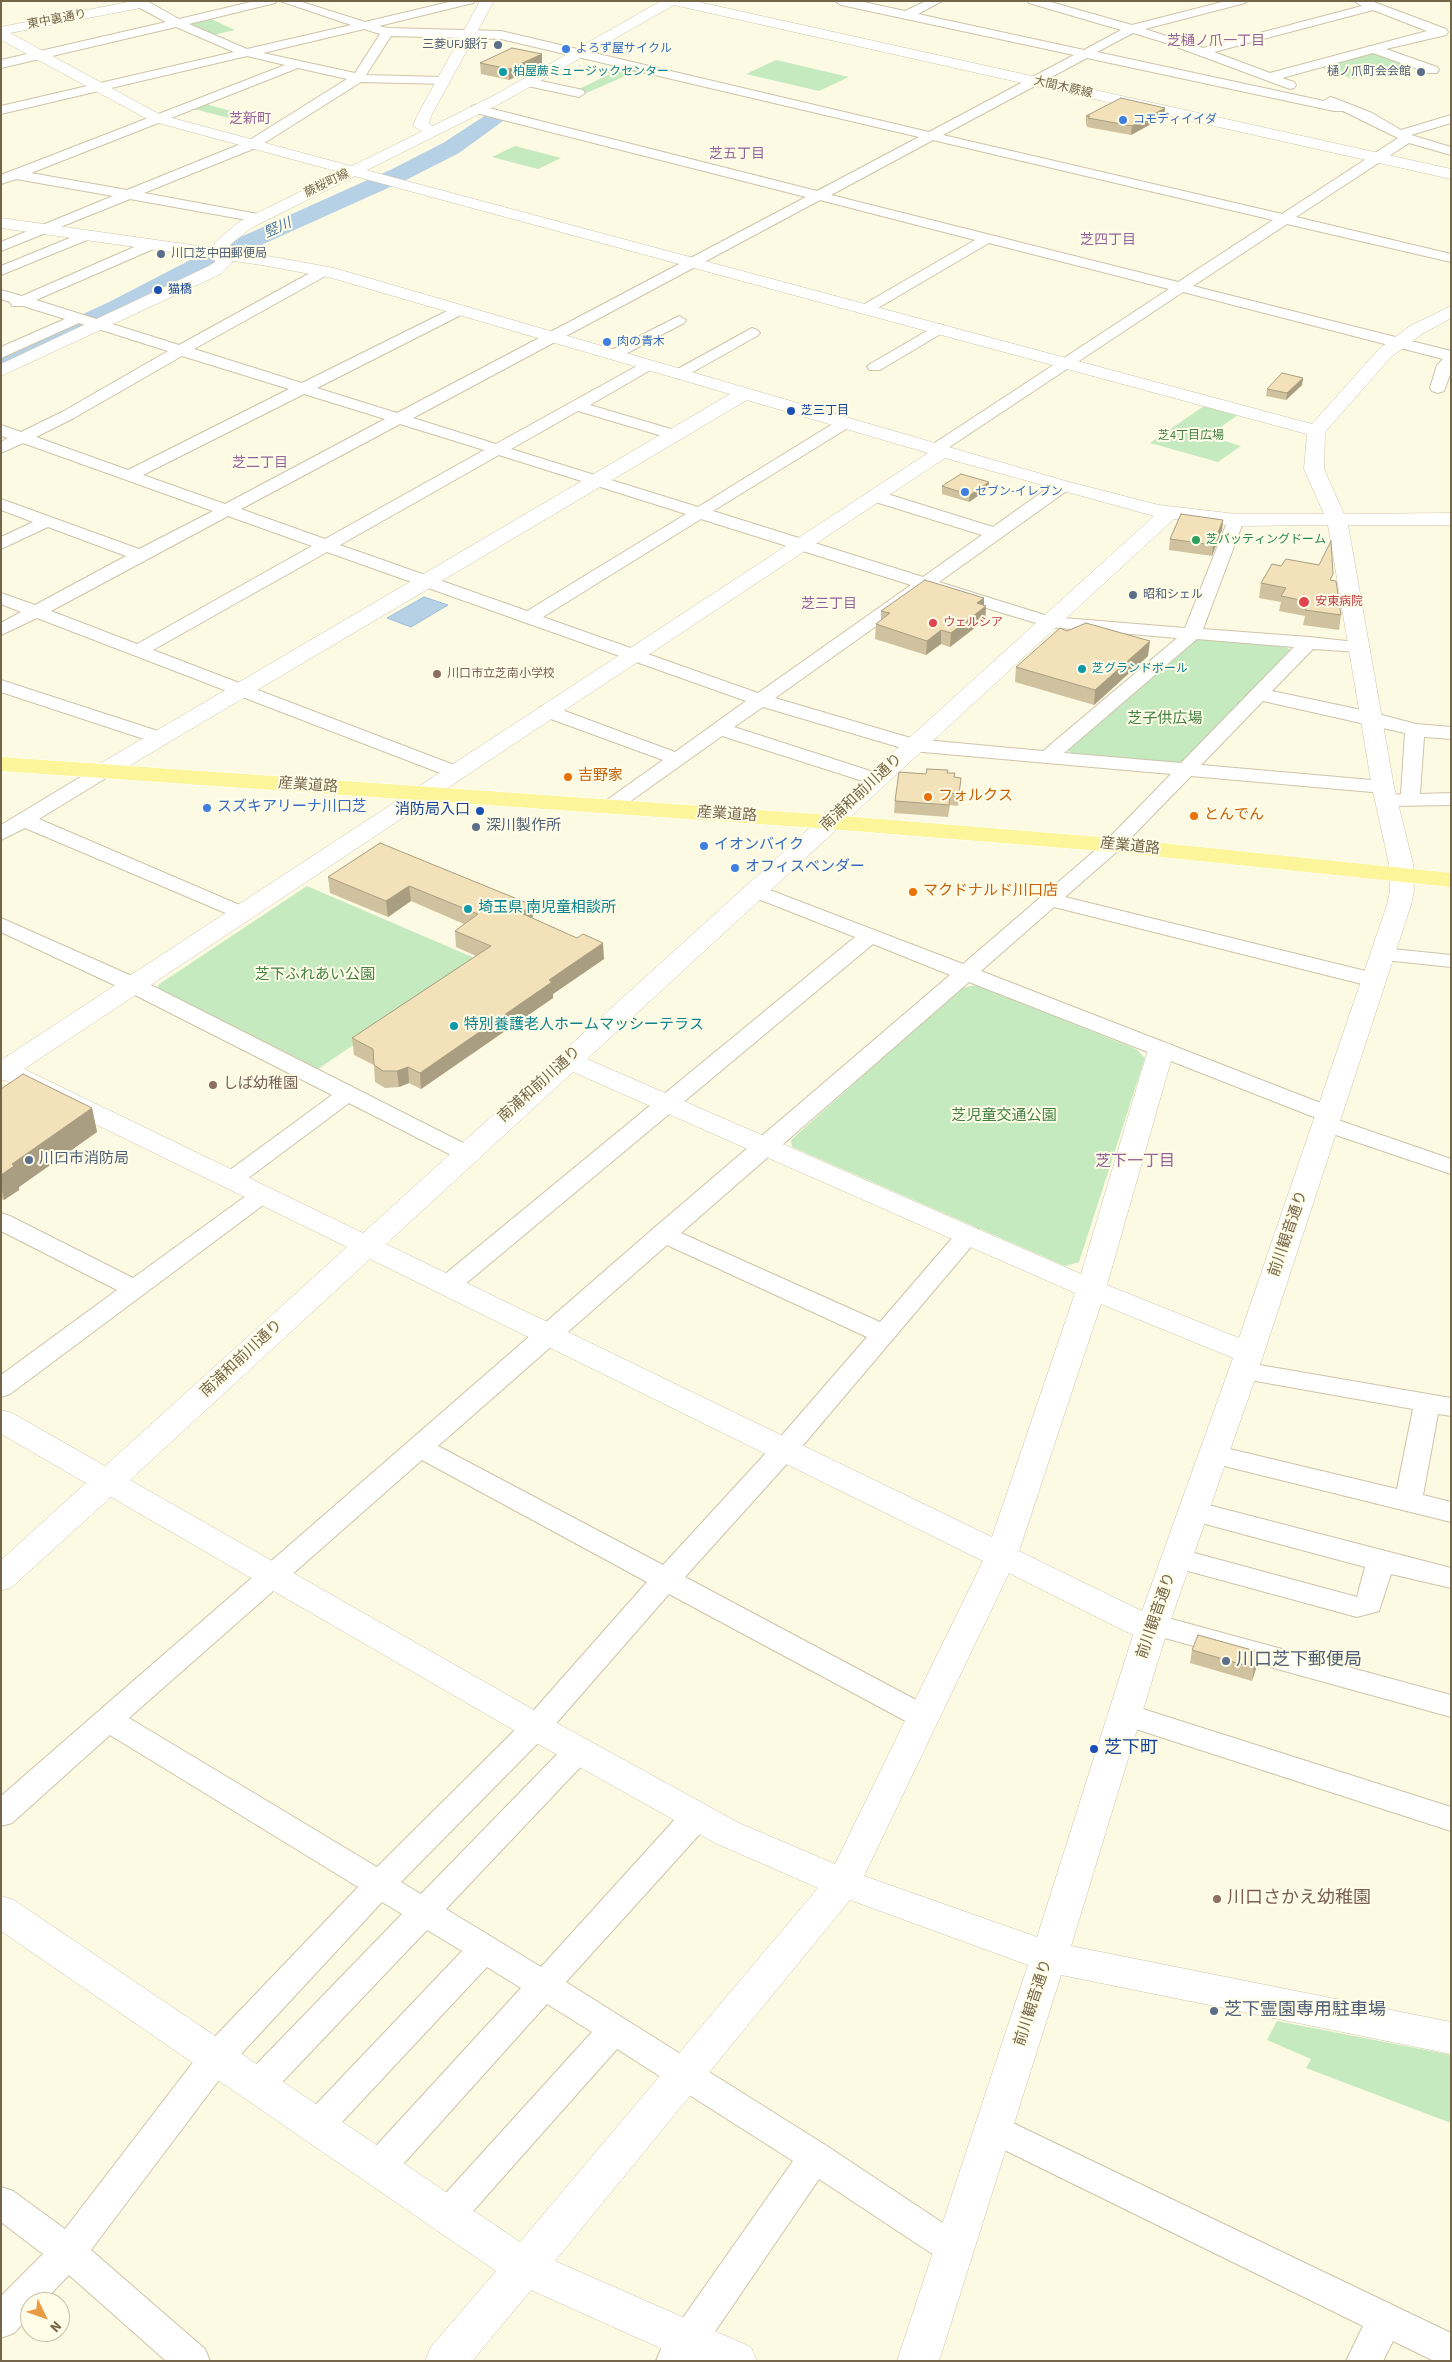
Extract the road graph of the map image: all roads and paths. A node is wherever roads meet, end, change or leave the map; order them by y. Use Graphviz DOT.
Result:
graph roads {
  1 [pos="271,1"];
  2 [pos="286,1"];
  3 [pos="449,1"];
  4 [pos="469,1"];
  5 [pos="487,1"];
  6 [pos="671,1"];
  7 [pos="675,1"];
  8 [pos="841,1"];
  9 [pos="936,1"];
  10 [pos="1033,1"];
  11 [pos="1085,1"];
  12 [pos="1241,1"];
  13 [pos="1360,1"];
  14 [pos="140,3"];
  15 [pos="1374,6"];
  16 [pos="1058,8"];
  17 [pos="906,15"];
  18 [pos="178,23"];
  19 [pos="359,24"];
  20 [pos="1132,29"];
  21 [pos="1,32"];
  22 [pos="387,32"];
  23 [pos="468,34"];
  24 [pos="1445,34"];
  25 [pos="1374,49"];
  26 [pos="240,50"];
  27 [pos="578,52"];
  28 [pos="1202,52"];
  29 [pos="1085,54"];
  30 [pos="40,55"];
  31 [pos="1,64"];
  32 [pos="298,64"];
  33 [pos="1433,70"];
  34 [pos="358,78"];
  35 [pos="1270,78"];
  36 [pos="443,81"];
  37 [pos="527,82"];
  38 [pos="1033,82"];
  39 [pos="94,85"];
  40 [pos="579,93"];
  41 [pos="1,105"];
  42 [pos="1345,107"];
  43 [pos="1,110"];
  44 [pos="477,110"];
  45 [pos="156,118"];
  46 [pos="1451,119"];
  47 [pos="432,131"];
  48 [pos="932,136"];
  49 [pos="1404,136"];
  50 [pos="253,144"];
  51 [pos="1451,151"];
  52 [pos="1378,158"];
  53 [pos="354,171"];
  54 [pos="1451,174"];
  55 [pos="6,175"];
  56 [pos="130,196"];
  57 [pos="818,196"];
  58 [pos="258,218"];
  59 [pos="1285,219"];
  60 [pos="1,223"];
  61 [pos="46,229"];
  62 [pos="87,235"];
  63 [pos="986,239"];
  64 [pos="153,244"];
  65 [pos="1,248"];
  66 [pos="223,255"];
  67 [pos="1451,258"];
  68 [pos="694,262"];
  69 [pos="1,271"];
  70 [pos="324,271"];
  71 [pos="1181,288"];
  72 [pos="1,294"];
  73 [pos="23,300"];
  74 [pos="866,309"];
  75 [pos="1,310"];
  76 [pos="460,310"];
  77 [pos="1451,311"];
  78 [pos="679,320"];
  79 [pos="90,322"];
  80 [pos="940,329"];
  81 [pos="752,333"];
  82 [pos="553,337"];
  83 [pos="1398,343"];
  84 [pos="180,350"];
  85 [pos="1,353"];
  86 [pos="613,355"];
  87 [pos="1451,358"];
  88 [pos="1066,363"];
  89 [pos="649,365"];
  90 [pos="875,367"];
  91 [pos="1,371"];
  92 [pos="679,374"];
  93 [pos="303,388"];
  94 [pos="1438,388"];
  95 [pos="745,393"];
  96 [pos="578,406"];
  97 [pos="399,419"];
  98 [pos="845,422"];
  99 [pos="1,430"];
  100 [pos="1316,431"];
  101 [pos="675,435"];
  102 [pos="22,438"];
  103 [pos="1,448"];
  104 [pos="499,450"];
  105 [pos="939,450"];
  106 [pos="130,475"];
  107 [pos="597,481"];
  108 [pos="1062,486"];
  109 [pos="875,496"];
  110 [pos="1,504"];
  111 [pos="227,510"];
  112 [pos="699,513"];
  113 [pos="1169,513"];
  114 [pos="1451,519"];
  115 [pos="1236,520"];
  116 [pos="1337,520"];
  117 [pos="47,521"];
  118 [pos="995,533"];
  119 [pos="1,544"];
  120 [pos="801,545"];
  121 [pos="328,546"];
  122 [pos="141,556"];
  123 [pos="427,581"];
  124 [pos="923,583"];
  125 [pos="1,598"];
  126 [pos="36,611"];
  127 [pos="530,618"];
  128 [pos="1049,622"];
  129 [pos="1,630"];
  130 [pos="1192,634"];
  131 [pos="1309,642"];
  132 [pos="1359,647"];
  133 [pos="139,650"];
  134 [pos="633,654"];
  135 [pos="1,686"];
  136 [pos="241,690"];
  137 [pos="1258,694"];
  138 [pos="761,700"];
  139 [pos="547,711"];
  140 [pos="1370,718"];
  141 [pos="720,729"];
  142 [pos="1415,730"];
  143 [pos="1451,733"];
  144 [pos="160,738"];
  145 [pos="912,745"];
  146 [pos="1046,758"];
  147 [pos="677,759"];
  148 [pos="1,764"];
  149 [pos="104,771"];
  150 [pos="1185,771"];
  151 [pos="455,772"];
  152 [pos="876,779"];
  153 [pos="422,794"];
  154 [pos="1384,794"];
  155 [pos="1451,799"];
  156 [pos="1410,800"];
  157 [pos="611,806"];
  158 [pos="23,820"];
  159 [pos="830,822"];
  160 [pos="1,834"];
  161 [pos="1112,845"];
  162 [pos="1402,875"];
  163 [pos="1451,880"];
  164 [pos="755,891"];
  165 [pos="1050,900"];
  166 [pos="242,913"];
  167 [pos="1,924"];
  168 [pos="870,936"];
  169 [pos="1451,961"];
  170 [pos="1378,967"];
  171 [pos="964,973"];
  172 [pos="133,986"];
  173 [pos="1161,1050"];
  174 [pos="568,1060"];
  175 [pos="3,1070"];
  176 [pos="347,1094"];
  177 [pos="669,1104"];
  178 [pos="1327,1119"];
  179 [pos="765,1146"];
  180 [pos="465,1153"];
  181 [pos="1451,1167"];
  182 [pos="232,1180"];
  183 [pos="262,1195"];
  184 [pos="1,1221"];
  185 [pos="663,1234"];
  186 [pos="969,1236"];
  187 [pos="365,1245"];
  188 [pos="448,1285"];
  189 [pos="135,1289"];
  190 [pos="1091,1289"];
  191 [pos="884,1334"];
  192 [pos="548,1335"];
  193 [pos="1245,1362"];
  194 [pos="1,1388"];
  195 [pos="1439,1405"];
  196 [pos="1,1420"];
  197 [pos="419,1447"];
  198 [pos="786,1449"];
  199 [pos="1213,1454"];
  200 [pos="108,1482"];
  201 [pos="1408,1502"];
  202 [pos="1193,1511"];
  203 [pos="1451,1512"];
  204 [pos="1002,1557"];
  205 [pos="1176,1558"];
  206 [pos="1382,1561"];
  207 [pos="271,1576"];
  208 [pos="667,1578"];
  209 [pos="1451,1578"];
  210 [pos="1,1579"];
  211 [pos="1153,1628"];
  212 [pos="1451,1706"];
  213 [pos="1124,1714"];
  214 [pos="923,1717"];
  215 [pos="109,1720"];
  216 [pos="536,1727"];
  217 [pos="579,1750"];
  218 [pos="1,1814"];
  219 [pos="697,1816"];
  220 [pos="1451,1819"];
  221 [pos="843,1883"];
  222 [pos="379,1885"];
  223 [pos="1,1911"];
  224 [pos="423,1912"];
  225 [pos="484,1949"];
  226 [pos="1050,1957"];
  227 [pos="544,1985"];
  228 [pos="614,2030"];
  229 [pos="1451,2038"];
  230 [pos="216,2058"];
  231 [pos="685,2076"];
  232 [pos="257,2086"];
  233 [pos="316,2127"];
  234 [pos="992,2128"];
  235 [pos="815,2157"];
  236 [pos="377,2169"];
  237 [pos="1,2202"];
  238 [pos="447,2216"];
  239 [pos="954,2250"];
  240 [pos="68,2252"];
  241 [pos="525,2268"];
  242 [pos="1,2321"];
  243 [pos="1384,2321"];
  244 [pos="681,2350"];
  245 [pos="1451,2351"];
  246 [pos="192,2361"];
  247 [pos="446,2361"];
  248 [pos="736,2361"];
  249 [pos="918,2361"];
  250 [pos="1364,2361"];
  1 -- 18 [label="street"];
  2 -- 19 [label="street"];
  3 -- 19 [label="street"];
  4 -- 19 [label="street"];
  5 -- 23 [label="street"];
  6 -- 27 [label="street, 蕨桜町線"];
  7 -- 38 [label="street, 大間木蕨線"];
  8 -- 17 [label="street"];
  9 -- 17 [label="street"];
  10 -- 16 [label="street"];
  11 -- 16 [label="street"];
  12 -- 20 [label="street"];
  13 -- 15 [label="street"];
  14 -- 18 [label="street"];
  14 -- 21 [label="street, 東中裏通り"];
  15 -- 24 [label="street"];
  15 -- 28 [label="street"];
  16 -- 20 [label="street"];
  17 -- 29 [label="street"];
  18 -- 26 [label="street"];
  18 -- 30 [label="street"];
  19 -- 22 [label="street"];
  19 -- 26 [label="street"];
  20 -- 28 [label="street"];
  20 -- 29 [label="street"];
  21 -- 30 [label="street"];
  22 -- 23 [label="street"];
  22 -- 34 [label="street"];
  23 -- 27 [label="street"];
  23 -- 36 [label="street"];
  24 -- 25 [label="street"];
  25 -- 33 [label="street"];
  25 -- 35 [label="street"];
  26 -- 32 [label="street"];
  26 -- 39 [label="street"];
  27 -- 37 [label="street, 蕨桜町線"];
  27 -- 48 [label="street"];
  28 -- 35 [label="street"];
  29 -- 38 [label="street"];
  29 -- 42 [label="street"];
  30 -- 31 [label="street"];
  30 -- 39 [label="street"];
  32 -- 34 [label="street"];
  32 -- 45 [label="street"];
  34 -- 36 [label="street"];
  34 -- 50 [label="street"];
  35 -- 42 [label="street"];
  36 -- 47 [label="street"];
  37 -- 40 [label="street"];
  37 -- 44 [label="street, 蕨桜町線"];
  38 -- 48 [label="street"];
  38 -- 52 [label="street, 大間木蕨線"];
  39 -- 41 [label="street"];
  39 -- 43 [label="street"];
  39 -- 45 [label="street"];
  42 -- 49 [label="street"];
  44 -- 47 [label="street, 蕨桜町線"];
  44 -- 57 [label="street"];
  45 -- 50 [label="street"];
  45 -- 55 [label="street"];
  46 -- 49 [label="street"];
  47 -- 53 [label="street, 蕨桜町線"];
  48 -- 57 [label="street"];
  48 -- 59 [label="street"];
  49 -- 51 [label="street"];
  49 -- 52 [label="street"];
  50 -- 53 [label="street"];
  50 -- 56 [label="street"];
  52 -- 54 [label="street, 大間木蕨線"];
  52 -- 59 [label="street"];
  53 -- 58 [label="street, 蕨桜町線"];
  53 -- 68 [label="street"];
  55 -- 56 [label="street"];
  56 -- 58 [label="street"];
  56 -- 61 [label="street"];
  57 -- 63 [label="street"];
  57 -- 68 [label="street"];
  58 -- 66 [label="street, 蕨桜町線"];
  59 -- 67 [label="street"];
  59 -- 71 [label="street"];
  60 -- 61 [label="street"];
  61 -- 62 [label="street"];
  61 -- 65 [label="street"];
  62 -- 64 [label="street"];
  62 -- 69 [label="street"];
  63 -- 71 [label="street"];
  63 -- 74 [label="street"];
  64 -- 66 [label="street"];
  64 -- 73 [label="street"];
  66 -- 70 [label="street"];
  66 -- 79 [label="street, 蕨桜町線"];
  68 -- 74 [label="street"];
  68 -- 82 [label="street"];
  70 -- 76 [label="street"];
  70 -- 84 [label="street"];
  71 -- 83 [label="street"];
  71 -- 88 [label="street"];
  72 -- 73 [label="street"];
  73 -- 75 [label="street"];
  73 -- 79 [label="street"];
  74 -- 80 [label="street"];
  76 -- 82 [label="street"];
  76 -- 93 [label="street"];
  77 -- 83 [label="street"];
  78 -- 86 [label="street"];
  79 -- 84 [label="street"];
  79 -- 85 [label="street"];
  79 -- 91 [label="street, 蕨桜町線"];
  80 -- 88 [label="street"];
  80 -- 90 [label="street"];
  81 -- 92 [label="street"];
  82 -- 86 [label="street"];
  82 -- 97 [label="street"];
  83 -- 87 [label="street"];
  83 -- 100 [label="street"];
  84 -- 93 [label="street"];
  84 -- 102 [label="street"];
  86 -- 89 [label="street"];
  87 -- 94 [label="street"];
  88 -- 100 [label="street"];
  88 -- 105 [label="street"];
  89 -- 92 [label="street"];
  89 -- 96 [label="street"];
  92 -- 95 [label="street"];
  93 -- 97 [label="street"];
  93 -- 106 [label="street"];
  95 -- 98 [label="street"];
  95 -- 101 [label="street"];
  96 -- 101 [label="street"];
  96 -- 104 [label="street"];
  97 -- 104 [label="street"];
  97 -- 111 [label="street"];
  98 -- 105 [label="street"];
  98 -- 112 [label="street"];
  99 -- 102 [label="street"];
  100 -- 116 [label="street, 前川観音通り"];
  101 -- 107 [label="street"];
  102 -- 103 [label="street"];
  102 -- 106 [label="street"];
  104 -- 107 [label="street"];
  104 -- 121 [label="street"];
  105 -- 108 [label="street"];
  105 -- 109 [label="street"];
  106 -- 111 [label="street"];
  107 -- 112 [label="street"];
  107 -- 123 [label="street"];
  108 -- 113 [label="street"];
  108 -- 118 [label="street"];
  109 -- 118 [label="street"];
  109 -- 120 [label="street"];
  110 -- 117 [label="street"];
  111 -- 121 [label="street"];
  111 -- 122 [label="street"];
  112 -- 120 [label="street"];
  112 -- 127 [label="street"];
  113 -- 115 [label="street"];
  113 -- 128 [label="street, 南浦和前川通り"];
  114 -- 116 [label="street"];
  115 -- 116 [label="street"];
  115 -- 130 [label="street"];
  116 -- 132 [label="street, 前川観音通り"];
  117 -- 119 [label="street"];
  117 -- 122 [label="street"];
  118 -- 124 [label="street"];
  120 -- 124 [label="street"];
  120 -- 134 [label="street"];
  121 -- 123 [label="street"];
  121 -- 133 [label="street"];
  122 -- 126 [label="street"];
  123 -- 127 [label="street"];
  123 -- 136 [label="street"];
  124 -- 128 [label="street"];
  124 -- 138 [label="street"];
  125 -- 126 [label="street"];
  126 -- 129 [label="street"];
  126 -- 133 [label="street"];
  127 -- 134 [label="street"];
  128 -- 130 [label="street"];
  128 -- 145 [label="street, 南浦和前川通り"];
  130 -- 131 [label="street"];
  130 -- 146 [label="street"];
  131 -- 132 [label="street"];
  131 -- 137 [label="street"];
  132 -- 140 [label="street, 前川観音通り"];
  133 -- 136 [label="street"];
  134 -- 138 [label="street"];
  134 -- 139 [label="street"];
  135 -- 144 [label="street"];
  136 -- 144 [label="street"];
  136 -- 151 [label="street"];
  137 -- 140 [label="street"];
  137 -- 150 [label="street"];
  138 -- 141 [label="street"];
  138 -- 145 [label="street"];
  139 -- 147 [label="street"];
  139 -- 151 [label="street"];
  140 -- 142 [label="street"];
  140 -- 154 [label="street, 前川観音通り"];
  141 -- 147 [label="street"];
  141 -- 152 [label="street"];
  142 -- 143 [label="street"];
  142 -- 156 [label="street"];
  144 -- 149 [label="street"];
  145 -- 146 [label="street"];
  145 -- 152 [label="street, 南浦和前川通り"];
  146 -- 150 [label="street"];
  147 -- 157 [label="street"];
  148 -- 149 [label="main road, 産業道路"];
  149 -- 153 [label="main road, 産業道路"];
  149 -- 158 [label="street"];
  150 -- 154 [label="street"];
  150 -- 161 [label="street"];
  151 -- 153 [label="street"];
  152 -- 159 [label="street, 南浦和前川通り"];
  153 -- 157 [label="main road, 産業道路"];
  153 -- 166 [label="street"];
  154 -- 156 [label="street"];
  154 -- 162 [label="street, 前川観音通り"];
  155 -- 156 [label="street"];
  157 -- 159 [label="main road, 産業道路"];
  158 -- 160 [label="street"];
  158 -- 166 [label="street"];
  159 -- 161 [label="main road, 産業道路"];
  159 -- 164 [label="street, 南浦和前川通り"];
  161 -- 162 [label="main road, 産業道路"];
  161 -- 165 [label="street"];
  162 -- 163 [label="main road, 産業道路"];
  162 -- 170 [label="street, 前川観音通り"];
  164 -- 168 [label="street"];
  164 -- 174 [label="street, 南浦和前川通り"];
  165 -- 170 [label="street"];
  165 -- 171 [label="street"];
  166 -- 172 [label="street"];
  167 -- 172 [label="street"];
  168 -- 171 [label="street"];
  168 -- 177 [label="street"];
  169 -- 170 [label="street"];
  170 -- 178 [label="street, 前川観音通り"];
  171 -- 173 [label="street"];
  171 -- 179 [label="street"];
  172 -- 175 [label="street"];
  172 -- 176 [label="street"];
  173 -- 178 [label="street"];
  173 -- 190 [label="street"];
  174 -- 177 [label="street"];
  174 -- 180 [label="street, 南浦和前川通り"];
  175 -- 182 [label="street"];
  176 -- 180 [label="street"];
  176 -- 182 [label="street"];
  177 -- 179 [label="street"];
  177 -- 188 [label="street"];
  178 -- 181 [label="street"];
  178 -- 193 [label="street, 前川観音通り"];
  179 -- 185 [label="street"];
  179 -- 186 [label="street"];
  180 -- 187 [label="street, 南浦和前川通り"];
  182 -- 183 [label="street"];
  183 -- 187 [label="street"];
  183 -- 189 [label="street"];
  184 -- 189 [label="street"];
  185 -- 191 [label="street"];
  185 -- 192 [label="street"];
  186 -- 190 [label="street"];
  186 -- 191 [label="street"];
  187 -- 188 [label="street"];
  187 -- 200 [label="street, 南浦和前川通り"];
  188 -- 192 [label="street"];
  189 -- 194 [label="street"];
  190 -- 193 [label="street"];
  190 -- 204 [label="street"];
  191 -- 198 [label="street"];
  192 -- 197 [label="street"];
  192 -- 198 [label="street"];
  193 -- 195 [label="street"];
  193 -- 199 [label="street, 前川観音通り"];
  195 -- 201 [label="street"];
  196 -- 200 [label="street"];
  197 -- 207 [label="street"];
  197 -- 208 [label="street"];
  198 -- 204 [label="street"];
  198 -- 208 [label="street"];
  199 -- 201 [label="street"];
  199 -- 202 [label="street, 前川観音通り"];
  200 -- 207 [label="street"];
  200 -- 210 [label="street, 南浦和前川通り"];
  201 -- 203 [label="street"];
  202 -- 205 [label="street, 前川観音通り"];
  202 -- 206 [label="street"];
  204 -- 211 [label="street"];
  204 -- 214 [label="street"];
  205 -- 206 [label="street"];
  205 -- 211 [label="street, 前川観音通り"];
  206 -- 209 [label="street"];
  207 -- 215 [label="street"];
  207 -- 216 [label="street"];
  208 -- 214 [label="street"];
  208 -- 216 [label="street"];
  211 -- 212 [label="street"];
  211 -- 213 [label="street, 前川観音通り"];
  213 -- 220 [label="street"];
  213 -- 226 [label="street, 前川観音通り"];
  214 -- 221 [label="street"];
  215 -- 218 [label="street"];
  215 -- 222 [label="street"];
  216 -- 217 [label="street"];
  216 -- 222 [label="street"];
  217 -- 219 [label="street"];
  217 -- 224 [label="street"];
  219 -- 221 [label="street"];
  219 -- 227 [label="street"];
  221 -- 226 [label="street"];
  221 -- 231 [label="street"];
  222 -- 224 [label="street"];
  222 -- 230 [label="street"];
  223 -- 230 [label="street"];
  224 -- 225 [label="street"];
  224 -- 232 [label="street"];
  225 -- 227 [label="street"];
  225 -- 233 [label="street"];
  226 -- 229 [label="street"];
  226 -- 234 [label="street, 前川観音通り"];
  227 -- 228 [label="street"];
  227 -- 236 [label="street"];
  228 -- 231 [label="street"];
  228 -- 238 [label="street"];
  230 -- 232 [label="street"];
  230 -- 240 [label="street"];
  231 -- 235 [label="street"];
  231 -- 241 [label="street"];
  232 -- 233 [label="street"];
  233 -- 236 [label="street"];
  234 -- 239 [label="street, 前川観音通り"];
  234 -- 243 [label="street"];
  235 -- 239 [label="street"];
  235 -- 244 [label="street"];
  236 -- 238 [label="street"];
  237 -- 240 [label="street"];
  238 -- 241 [label="street"];
  239 -- 249 [label="street, 前川観音通り"];
  240 -- 242 [label="street"];
  240 -- 246 [label="street"];
  241 -- 244 [label="street"];
  241 -- 247 [label="street"];
  243 -- 245 [label="street"];
  243 -- 250 [label="street"];
  244 -- 248 [label="street"];
}
